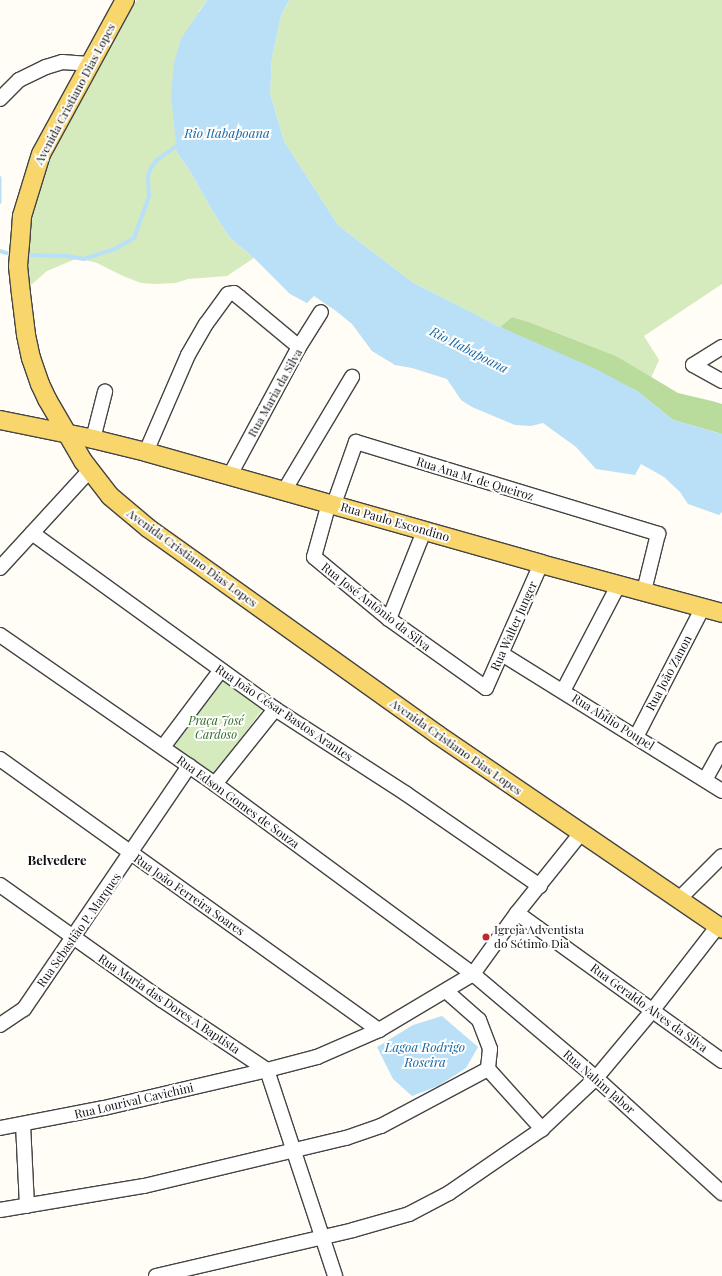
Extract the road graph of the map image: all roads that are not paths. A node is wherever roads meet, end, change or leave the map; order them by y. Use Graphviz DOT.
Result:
graph roads {
  1 [pos="125,0"];
  2 [pos="89,64"];
  3 [pos="0,99"];
  4 [pos="321,312"];
  5 [pos="299,347"];
  6 [pos="722,347"];
  7 [pos="352,377"];
  8 [pos="722,381"];
  9 [pos="105,392"];
  10 [pos="0,420"];
  11 [pos="66,433"];
  12 [pos="93,439"];
  13 [pos="146,452"];
  14 [pos="90,470"];
  15 [pos="230,475"];
  16 [pos="284,491"];
  17 [pos="331,504"];
  18 [pos="424,531"];
  19 [pos="32,533"];
  20 [pos="541,564"];
  21 [pos="0,568"];
  22 [pos="619,584"];
  23 [pos="644,591"];
  24 [pos="702,609"];
  25 [pos="722,613"];
  26 [pos="389,619"];
  27 [pos="0,635"];
  28 [pos="502,654"];
  29 [pos="221,670"];
  30 [pos="486,688"];
  31 [pos="563,691"];
  32 [pos="275,709"];
  33 [pos="636,737"];
  34 [pos="163,748"];
  35 [pos="722,749"];
  36 [pos="0,759"];
  37 [pos="189,766"];
  38 [pos="705,780"];
  39 [pos="215,784"];
  40 [pos="722,792"];
  41 [pos="581,833"];
  42 [pos="131,854"];
  43 [pos="722,856"];
  44 [pos="0,886"];
  45 [pos="540,886"];
  46 [pos="680,898"];
  47 [pos="517,913"];
  48 [pos="720,927"];
  49 [pos="72,938"];
  50 [pos="473,974"];
  51 [pos="446,991"];
  52 [pos="652,1011"];
  53 [pos="4,1019"];
  54 [pos="379,1030"];
  55 [pos="722,1061"];
  56 [pos="488,1069"];
  57 [pos="267,1070"];
  58 [pos="596,1078"];
  59 [pos="23,1124"];
  60 [pos="0,1128"];
  61 [pos="542,1129"];
  62 [pos="293,1151"];
  63 [pos="722,1193"];
  64 [pos="27,1206"];
  65 [pos="0,1210"];
  66 [pos="322,1237"];
  67 [pos="156,1276"];
  68 [pos="335,1276"];
  1 -- 2 [label="main road, Avenida Cristiano Dias Lopes"];
  2 -- 3 [label="street"];
  2 -- 11 [label="main road, Avenida Cristiano Dias Lopes"];
  4 -- 5 [label="street, Rua Maria da Silva"];
  5 -- 13 [label="street"];
  5 -- 15 [label="street, Rua Maria da Silva"];
  6 -- 8 [label="street"];
  7 -- 16 [label="street"];
  9 -- 12 [label="street"];
  10 -- 11 [label="main road, Rua Paulo Escondino"];
  11 -- 12 [label="main road, Rua Paulo Escondino"];
  11 -- 14 [label="main road, Avenida Cristiano Dias Lopes"];
  12 -- 13 [label="main road, Rua Paulo Escondino"];
  13 -- 15 [label="main road, Rua Paulo Escondino"];
  14 -- 19 [label="street"];
  14 -- 41 [label="main road, Avenida Cristiano Dias Lopes"];
  15 -- 16 [label="main road, Rua Paulo Escondino"];
  16 -- 17 [label="main road, Rua Paulo Escondino"];
  17 -- 18 [label="main road, Rua Paulo Escondino"];
  17 -- 23 [label="street, Rua Ana M. de Queiroz"];
  17 -- 26 [label="street, Rua José Antônio da Silva"];
  18 -- 20 [label="main road, Rua Paulo Escondino"];
  18 -- 26 [label="street"];
  19 -- 21 [label="street"];
  19 -- 29 [label="street, Rua João César Bastos Arantes"];
  20 -- 22 [label="main road, Rua Paulo Escondino"];
  20 -- 28 [label="street, Rua Walter Junger"];
  22 -- 23 [label="main road, Rua Paulo Escondino"];
  22 -- 31 [label="street"];
  23 -- 24 [label="main road, Rua Paulo Escondino"];
  24 -- 25 [label="main road, Rua Paulo Escondino"];
  24 -- 33 [label="street, Rua João Zanon"];
  26 -- 30 [label="street, Rua José Antônio da Silva"];
  27 -- 34 [label="street, Rua Edson Gomes de Souza"];
  28 -- 30 [label="street, Rua Walter Junger"];
  28 -- 31 [label="street, Rua Abílio Poupel"];
  29 -- 32 [label="street, Rua João César Bastos Arantes"];
  29 -- 34 [label="street"];
  31 -- 33 [label="street, Rua Abílio Poupel"];
  32 -- 39 [label="street"];
  32 -- 45 [label="street, Rua João César Bastos Arantes"];
  33 -- 38 [label="street, Rua Abílio Poupel"];
  34 -- 37 [label="street, Rua Edson Gomes de Souza"];
  35 -- 38 [label="street"];
  36 -- 42 [label="street, Rua João Ferreira Soares"];
  37 -- 39 [label="street, Rua Edson Gomes de Souza"];
  37 -- 42 [label="street, Rua Sebastião P. Marques"];
  38 -- 40 [label="street, Rua Abílio Poupel"];
  39 -- 50 [label="street, Rua Edson Gomes de Souza"];
  41 -- 45 [label="street"];
  41 -- 46 [label="main road, Avenida Cristiano Dias Lopes"];
  42 -- 49 [label="street, Rua Sebastião P. Marques"];
  42 -- 54 [label="street, Rua João Ferreira Soares"];
  43 -- 46 [label="street"];
  44 -- 49 [label="street, Rua Maria das Dores A Baptista"];
  45 -- 47 [label="street"];
  46 -- 48 [label="main road, Avenida Cristiano Dias Lopes"];
  47 -- 50 [label="street"];
  47 -- 52 [label="street, Rua Geraldo Alves da Silva"];
  48 -- 52 [label="street"];
  49 -- 53 [label="street, Rua Sebastião P. Marques"];
  49 -- 57 [label="street, Rua Maria das Dores A Baptista"];
  50 -- 51 [label="street, Rua Lourival Cavichini"];
  50 -- 58 [label="street, Rua Nahim Jabor"];
  51 -- 54 [label="street, Rua Lourival Cavichini"];
  51 -- 56 [label="street"];
  52 -- 55 [label="street, Rua Geraldo Alves da Silva"];
  52 -- 58 [label="street"];
  54 -- 57 [label="street, Rua Lourival Cavichini"];
  56 -- 61 [label="street"];
  56 -- 62 [label="street"];
  57 -- 59 [label="street, Rua Lourival Cavichini"];
  57 -- 62 [label="street"];
  58 -- 61 [label="street"];
  58 -- 63 [label="street, Rua Nahim Jabor"];
  59 -- 60 [label="street, Rua Lourival Cavichini"];
  59 -- 64 [label="street"];
  61 -- 66 [label="street"];
  62 -- 64 [label="street"];
  62 -- 66 [label="street"];
  64 -- 65 [label="street"];
  66 -- 67 [label="street"];
  66 -- 68 [label="street"];
}
